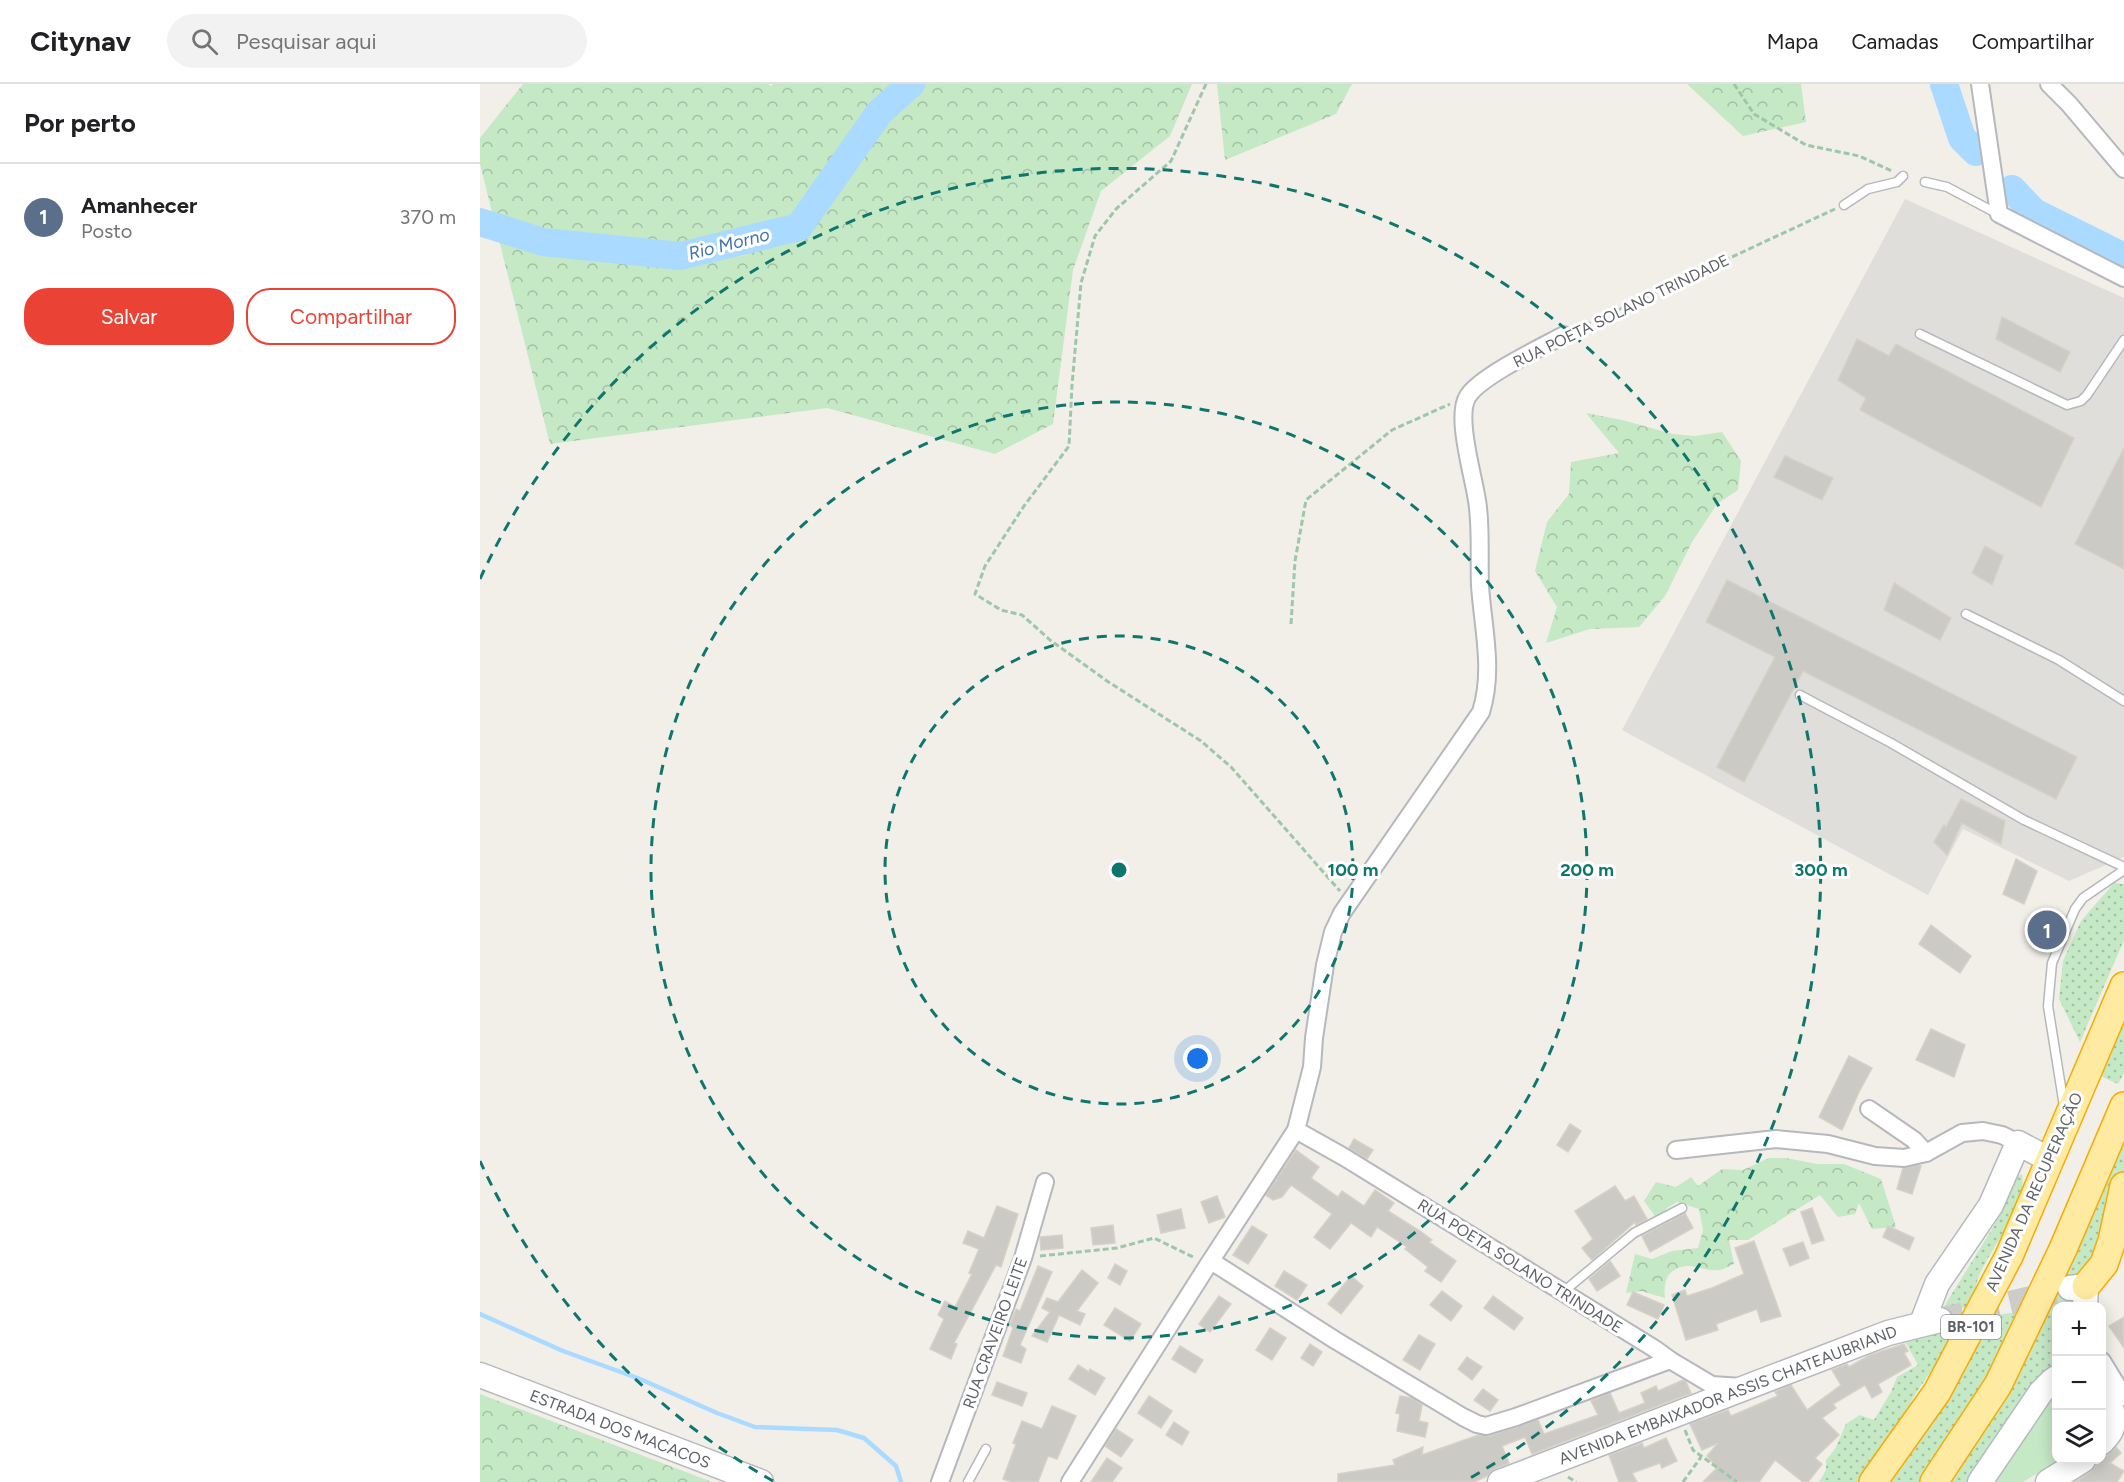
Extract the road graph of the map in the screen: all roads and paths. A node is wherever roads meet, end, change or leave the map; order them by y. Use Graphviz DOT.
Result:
graph roads {
  1 [pos="1206,84"];
  2 [pos="1734,84"];
  3 [pos="1980,84"];
  4 [pos="2049,84"];
  5 [pos="2124,169"];
  6 [pos="1903,176"];
  7 [pos="1925,182"];
  8 [pos="1844,205"];
  9 [pos="1999,214"];
  10 [pos="2124,278"];
  11 [pos="1920,334"];
  12 [pos="1564,335"];
  13 [pos="2124,340"];
  14 [pos="1468,396"];
  15 [pos="1965,614"];
  16 [pos="1291,624"];
  17 [pos="1800,695"];
  18 [pos="2124,701"];
  19 [pos="2124,869"];
  20 [pos="1350,902"];
  21 [pos="2124,986"];
  22 [pos="2124,1106"];
  23 [pos="1869,1109"];
  24 [pos="2067,1120"];
  25 [pos="1296,1130"];
  26 [pos="2018,1143"];
  27 [pos="1676,1150"];
  28 [pos="1926,1154"];
  29 [pos="2050,1160"];
  30 [pos="1045,1182"];
  31 [pos="2124,1186"];
  32 [pos="1682,1208"];
  33 [pos="1023,1258"];
  34 [pos="2114,1261"];
  35 [pos="1210,1263"];
  36 [pos="1563,1293"];
  37 [pos="2080,1294"];
  38 [pos="1670,1360"];
  39 [pos="2106,1367"];
  40 [pos="480,1375"];
  41 [pos="2052,1382"];
  42 [pos="1749,1387"];
  43 [pos="2106,1397"];
  44 [pos="2124,1397"];
  45 [pos="1680,1414"];
  46 [pos="2106,1437"];
  47 [pos="986,1449"];
  48 [pos="1701,1456"];
  49 [pos="2077,1464"];
  50 [pos="761,1482"];
  51 [pos="940,1482"];
  52 [pos="968,1482"];
  53 [pos="1070,1482"];
  54 [pos="1500,1482"];
  55 [pos="1683,1482"];
  56 [pos="1737,1482"];
  57 [pos="1873,1482"];
  58 [pos="1935,1482"];
  59 [pos="1980,1482"];
  60 [pos="2048,1482"];
  1 -- 20 [label="path"];
  2 -- 6 [label="path"];
  3 -- 9 [label="street"];
  4 -- 5 [label="street"];
  6 -- 8 [label="lane"];
  7 -- 9 [label="lane"];
  8 -- 12 [label="path, RUA POETA SOLANO TRINDADE"];
  9 -- 10 [label="street"];
  11 -- 13 [label="lane"];
  12 -- 14 [label="street, RUA POETA SOLANO TRINDADE"];
  14 -- 16 [label="path"];
  14 -- 20 [label="street"];
  15 -- 18 [label="lane"];
  17 -- 19 [label="lane"];
  19 -- 24 [label="lane"];
  20 -- 25 [label="street"];
  21 -- 24 [label="highway, AVENIDA DA RECUPERAÇÃO / BR-101"];
  22 -- 58 [label="highway, BR-101"];
  23 -- 28 [label="street"];
  24 -- 29 [label="highway, AVENIDA DA RECUPERAÇÃO / BR-101"];
  25 -- 35 [label="street"];
  25 -- 36 [label="street, RUA POETA SOLANO TRINDADE"];
  26 -- 28 [label="street"];
  26 -- 29 [label="main road"];
  26 -- 42 [label="main road, AVENIDA EMBAIXADOR ASSIS CHATEAUBRIAND"];
  27 -- 28 [label="street"];
  29 -- 57 [label="highway, AVENIDA DA RECUPERAÇÃO / BR-101"];
  30 -- 33 [label="street, RUA CRAVEIRO LEITE"];
  31 -- 34 [label="highway"];
  32 -- 36 [label="lane"];
  33 -- 35 [label="path"];
  33 -- 51 [label="street, RUA CRAVEIRO LEITE"];
  34 -- 37 [label="highway"];
  35 -- 38 [label="street"];
  35 -- 53 [label="street"];
  36 -- 38 [label="street, RUA POETA SOLANO TRINDADE"];
  38 -- 42 [label="street, RUA POETA SOLANO TRINDADE"];
  39 -- 44 [label="street"];
  40 -- 50 [label="main road, ESTRADA DOS MACACOS"];
  41 -- 59 [label="main road"];
  42 -- 45 [label="main road, AVENIDA EMBAIXADOR ASSIS CHATEAUBRIAND"];
  43 -- 46 [label="main road"];
  45 -- 48 [label="path"];
  45 -- 54 [label="main road, AVENIDA EMBAIXADOR ASSIS CHATEAUBRIAND"];
  47 -- 52 [label="lane"];
  48 -- 55 [label="path"];
  48 -- 56 [label="path"];
  49 -- 60 [label="main road"];
}
